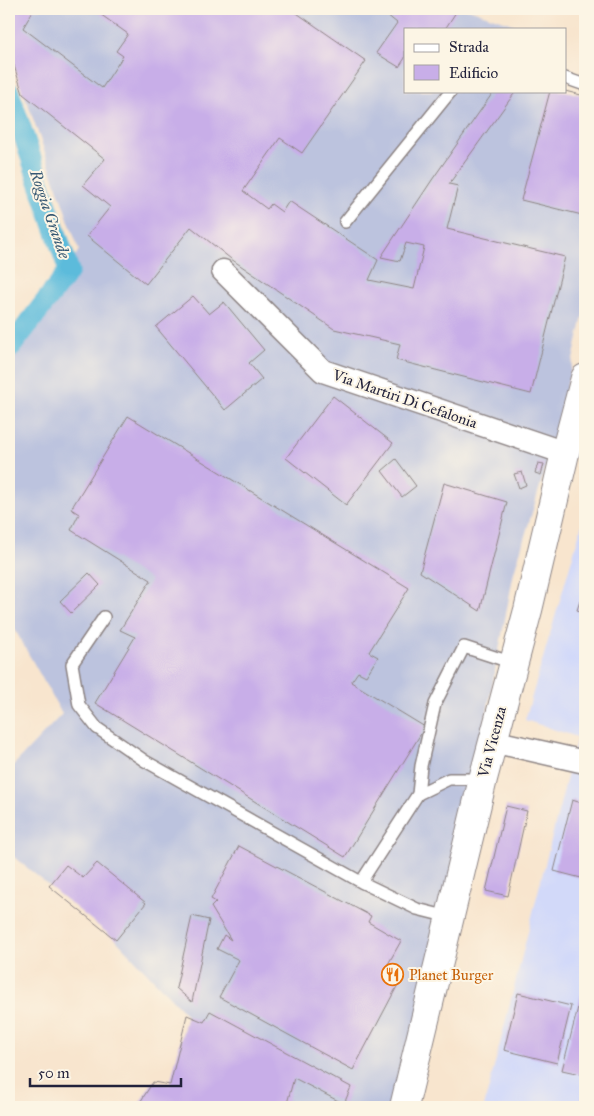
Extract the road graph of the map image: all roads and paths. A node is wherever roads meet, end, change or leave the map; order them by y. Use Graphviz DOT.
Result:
graph roads {
  1 [pos="566,78"];
  2 [pos="585,85"];
  3 [pos="450,92"];
  4 [pos="345,222"];
  5 [pos="223,270"];
  6 [pos="585,378"];
  7 [pos="565,453"];
  8 [pos="104,617"];
  9 [pos="513,663"];
  10 [pos="492,741"];
  11 [pos="585,762"];
  12 [pos="483,779"];
  13 [pos="418,794"];
  14 [pos="361,882"];
  15 [pos="449,917"];
  16 [pos="404,1107"];
  1 -- 2 [label="lane"];
  3 -- 4 [label="lane"];
  5 -- 7 [label="street, Via Martiri Di Cefalonia"];
  6 -- 7 [label="street, Via Vicenza"];
  7 -- 9 [label="street, Via Vicenza"];
  8 -- 14 [label="lane"];
  9 -- 10 [label="street, Via Vicenza"];
  9 -- 13 [label="lane"];
  10 -- 11 [label="street"];
  10 -- 12 [label="street, Via Vicenza"];
  12 -- 13 [label="lane"];
  12 -- 15 [label="street, Via Vicenza"];
  13 -- 14 [label="lane"];
  14 -- 15 [label="lane"];
  15 -- 16 [label="street, Via Vicenza"];
}
